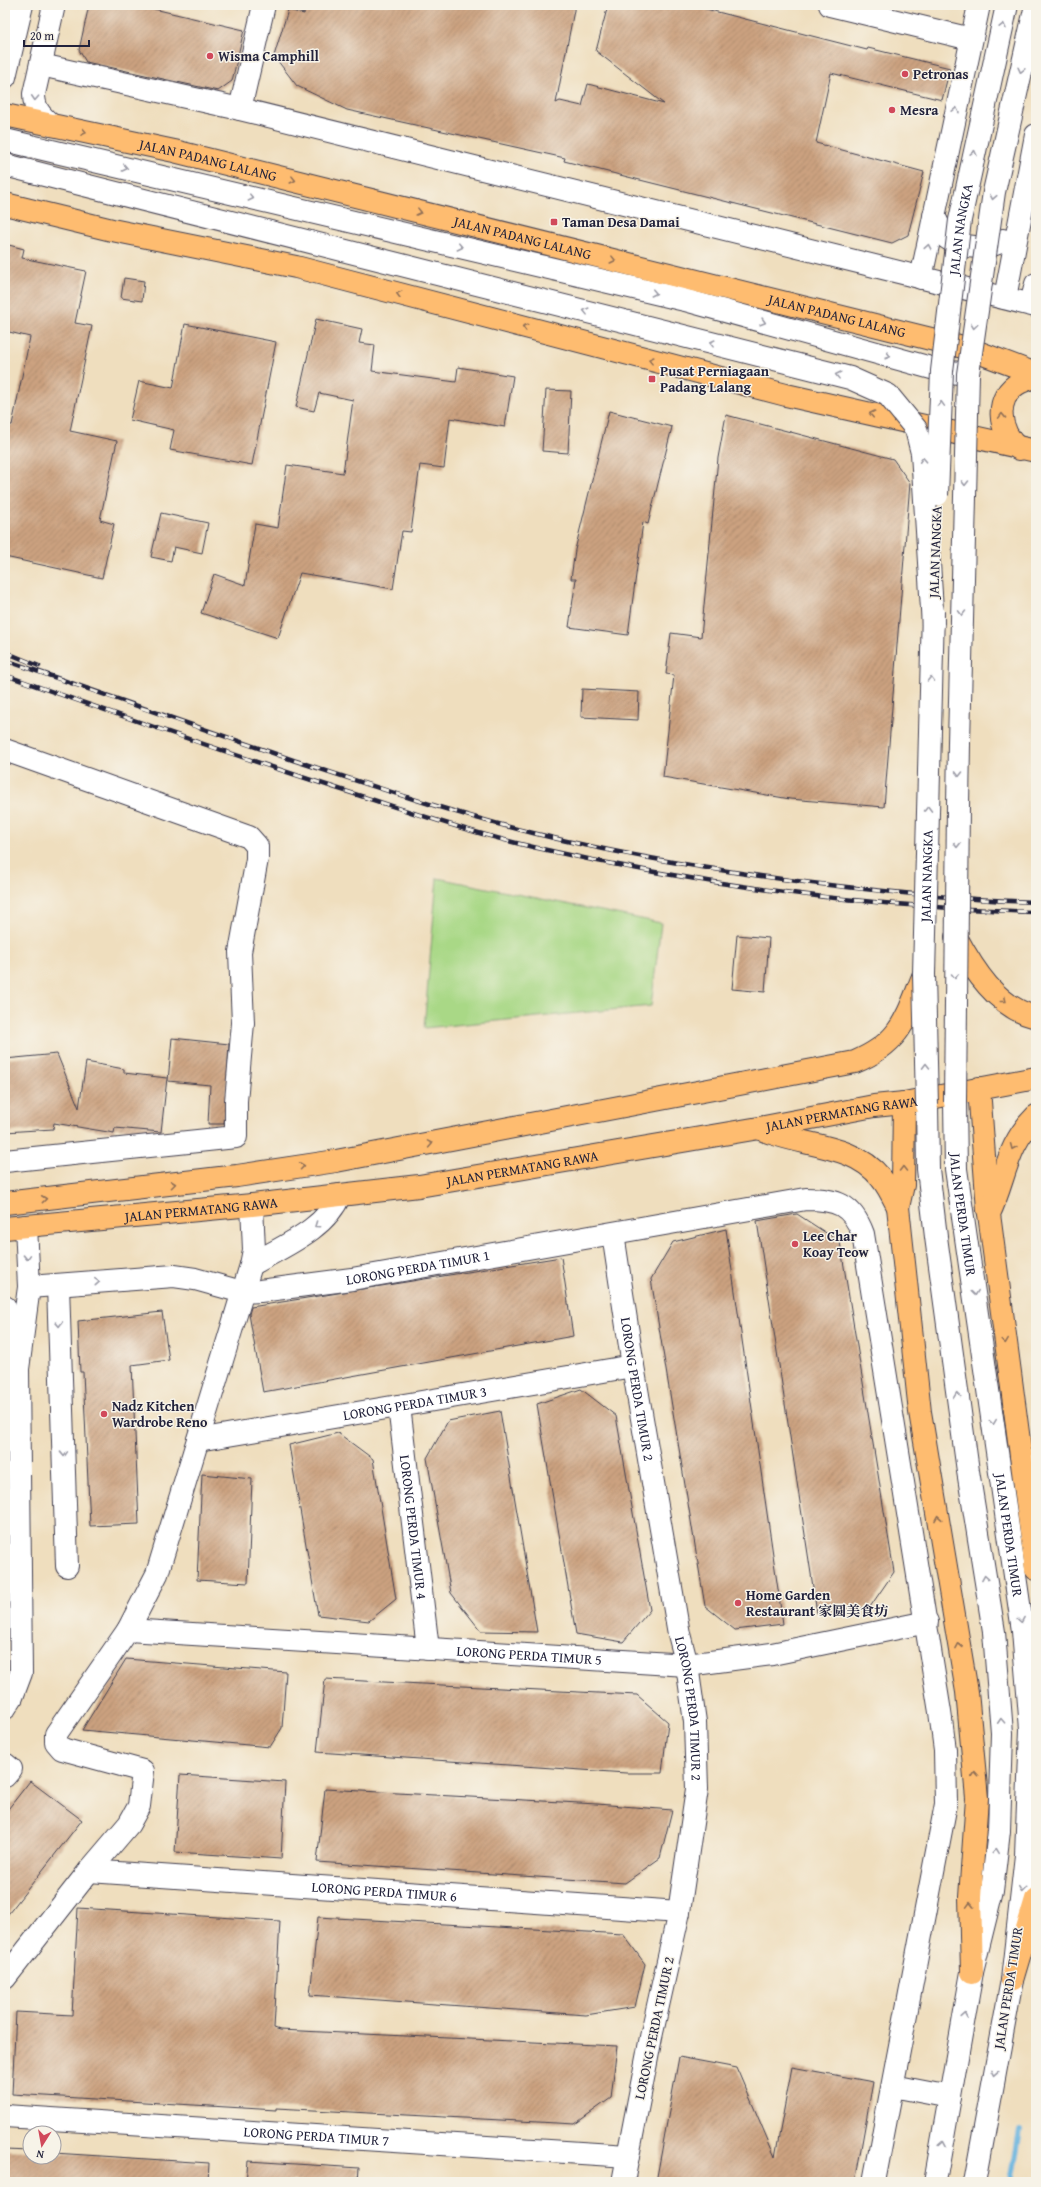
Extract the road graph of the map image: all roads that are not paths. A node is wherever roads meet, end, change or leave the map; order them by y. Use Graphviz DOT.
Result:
graph roads {
  1 [pos="22,5"];
  2 [pos="54,5"];
  3 [pos="264,5"];
  4 [pos="830,5"];
  5 [pos="979,5"];
  6 [pos="1007,5"];
  7 [pos="1036,5"];
  8 [pos="971,39"];
  9 [pos="41,65"];
  10 [pos="6,70"];
  11 [pos="240,109"];
  12 [pos="5,115"];
  13 [pos="52,125"];
  14 [pos="1036,135"];
  15 [pos="5,140"];
  16 [pos="5,165"];
  17 [pos="5,204"];
  18 [pos="934,216"];
  19 [pos="1017,231"];
  20 [pos="921,278"];
  21 [pos="1004,298"];
  22 [pos="1034,298"];
  23 [pos="967,348"];
  24 [pos="942,371"];
  25 [pos="968,374"];
  26 [pos="1036,374"];
  27 [pos="1036,377"];
  28 [pos="943,430"];
  29 [pos="1028,450"];
  30 [pos="932,625"];
  31 [pos="5,750"];
  32 [pos="956,937"];
  33 [pos="924,974"];
  34 [pos="1036,1017"];
  35 [pos="1036,1078"];
  36 [pos="979,1088"];
  37 [pos="955,1102"];
  38 [pos="904,1103"];
  39 [pos="927,1105"];
  40 [pos="1036,1116"];
  41 [pos="760,1128"];
  42 [pos="5,1161"];
  43 [pos="340,1195"];
  44 [pos="5,1203"];
  45 [pos="252,1206"];
  46 [pos="898,1207"];
  47 [pos="989,1214"];
  48 [pos="16,1227"];
  49 [pos="613,1234"];
  50 [pos="251,1265"];
  51 [pos="58,1285"];
  52 [pos="28,1287"];
  53 [pos="242,1292"];
  54 [pos="5,1307"];
  55 [pos="633,1366"];
  56 [pos="18,1369"];
  57 [pos="399,1406"];
  58 [pos="198,1440"];
  59 [pos="1021,1455"];
  60 [pos="1036,1471"];
  61 [pos="1035,1557"];
  62 [pos="67,1566"];
  63 [pos="927,1622"];
  64 [pos="128,1630"];
  65 [pos="428,1649"];
  66 [pos="687,1666"];
  67 [pos="5,1708"];
  68 [pos="5,1764"];
  69 [pos="5,1776"];
  70 [pos="89,1871"];
  71 [pos="1036,1899"];
  72 [pos="679,1912"];
  73 [pos="972,1972"];
  74 [pos="5,1978"];
  75 [pos="1012,1980"];
  76 [pos="893,2086"];
  77 [pos="950,2096"];
  78 [pos="5,2116"];
  79 [pos="628,2156"];
  80 [pos="623,2182"];
  81 [pos="874,2182"];
  82 [pos="936,2182"];
  83 [pos="975,2182"];
  1 -- 10 [label="street"];
  2 -- 9 [label="street"];
  3 -- 11 [label="street"];
  4 -- 8 [label="street"];
  5 -- 8 [label="street"];
  24 -- 6 [label="street, JALAN NANGKA, one-way, bridge"];
  7 -- 25 [label="street, JALAN NANGKA, one-way, bridge"];
  18 -- 8 [label="street, one-way"];
  9 -- 11 [label="street"];
  9 -- 13 [label="street, one-way"];
  11 -- 20 [label="street"];
  12 -- 13 [label="main road, JALAN PADANG LALANG"];
  13 -- 23 [label="main road, JALAN PADANG LALANG, one-way"];
  14 -- 19 [label="street"];
  15 -- 24 [label="street, one-way"];
  30 -- 16 [label="street, one-way, bridge"];
  28 -- 17 [label="main road, one-way"];
  18 -- 19 [label="street"];
  20 -- 18 [label="street, one-way"];
  19 -- 21 [label="street"];
  20 -- 21 [label="street"];
  21 -- 22 [label="street"];
  23 -- 26 [label="main road, JALAN PADANG LALANG"];
  23 -- 28 [label="main road"];
  24 -- 25 [label="street"];
  30 -- 24 [label="street, JALAN NANGKA, one-way, bridge"];
  25 -- 32 [label="street, JALAN NANGKA, one-way, bridge"];
  29 -- 27 [label="main road, one-way"];
  28 -- 29 [label="main road"];
  33 -- 30 [label="street, JALAN NANGKA, one-way, bridge"];
  31 -- 42 [label="street"];
  32 -- 34 [label="main road, one-way"];
  32 -- 37 [label="street, JALAN NANGKA, one-way, bridge"];
  39 -- 33 [label="street, JALAN NANGKA, one-way, bridge"];
  44 -- 33 [label="main road, one-way"];
  35 -- 36 [label="main road, JALAN PERMATANG RAWA"];
  36 -- 38 [label="main road, JALAN PERMATANG RAWA"];
  36 -- 47 [label="main road"];
  37 -- 75 [label="street, JALAN PERDA TIMUR, one-way"];
  38 -- 41 [label="main road, JALAN PERMATANG RAWA"];
  46 -- 38 [label="main road, one-way"];
  73 -- 39 [label="street, JALAN PERDA TIMUR, one-way"];
  40 -- 47 [label="main road, one-way"];
  41 -- 43 [label="main road, JALAN PERMATANG RAWA"];
  41 -- 46 [label="main road"];
  43 -- 45 [label="main road, JALAN PERMATANG RAWA"];
  43 -- 50 [label="street, one-way"];
  45 -- 48 [label="main road, JALAN PERMATANG RAWA"];
  45 -- 50 [label="street"];
  73 -- 46 [label="main road, one-way"];
  47 -- 59 [label="main road, one-way"];
  48 -- 52 [label="street, one-way"];
  49 -- 53 [label="street, LORONG PERDA TIMUR 1"];
  49 -- 55 [label="street, LORONG PERDA TIMUR 2"];
  49 -- 63 [label="street, LORONG PERDA TIMUR 1"];
  50 -- 53 [label="street"];
  51 -- 52 [label="street, LORONG PERDA TIMUR 1"];
  51 -- 53 [label="street, LORONG PERDA TIMUR 1, one-way"];
  51 -- 62 [label="street, one-way"];
  52 -- 56 [label="street"];
  53 -- 58 [label="street"];
  54 -- 56 [label="street"];
  55 -- 57 [label="street, LORONG PERDA TIMUR 3"];
  55 -- 66 [label="street, LORONG PERDA TIMUR 2"];
  56 -- 67 [label="street"];
  57 -- 58 [label="street, LORONG PERDA TIMUR 3"];
  57 -- 65 [label="street, LORONG PERDA TIMUR 4"];
  58 -- 64 [label="street"];
  59 -- 60 [label="street"];
  59 -- 61 [label="main road"];
  63 -- 66 [label="street, LORONG PERDA TIMUR 5"];
  63 -- 76 [label="street"];
  64 -- 65 [label="street, LORONG PERDA TIMUR 5"];
  64 -- 70 [label="street"];
  65 -- 66 [label="street, LORONG PERDA TIMUR 5"];
  66 -- 72 [label="street, LORONG PERDA TIMUR 2"];
  68 -- 69 [label="street"];
  70 -- 72 [label="street, LORONG PERDA TIMUR 6"];
  70 -- 74 [label="street"];
  71 -- 75 [label="main road"];
  72 -- 79 [label="street, LORONG PERDA TIMUR 2"];
  77 -- 73 [label="street, JALAN PERDA TIMUR, one-way"];
  75 -- 83 [label="street, JALAN PERDA TIMUR, one-way"];
  76 -- 77 [label="street"];
  76 -- 81 [label="street"];
  82 -- 77 [label="street, JALAN PERDA TIMUR, one-way"];
  78 -- 79 [label="street, LORONG PERDA TIMUR 7"];
  79 -- 80 [label="street, LORONG PERDA TIMUR 2"];
}
